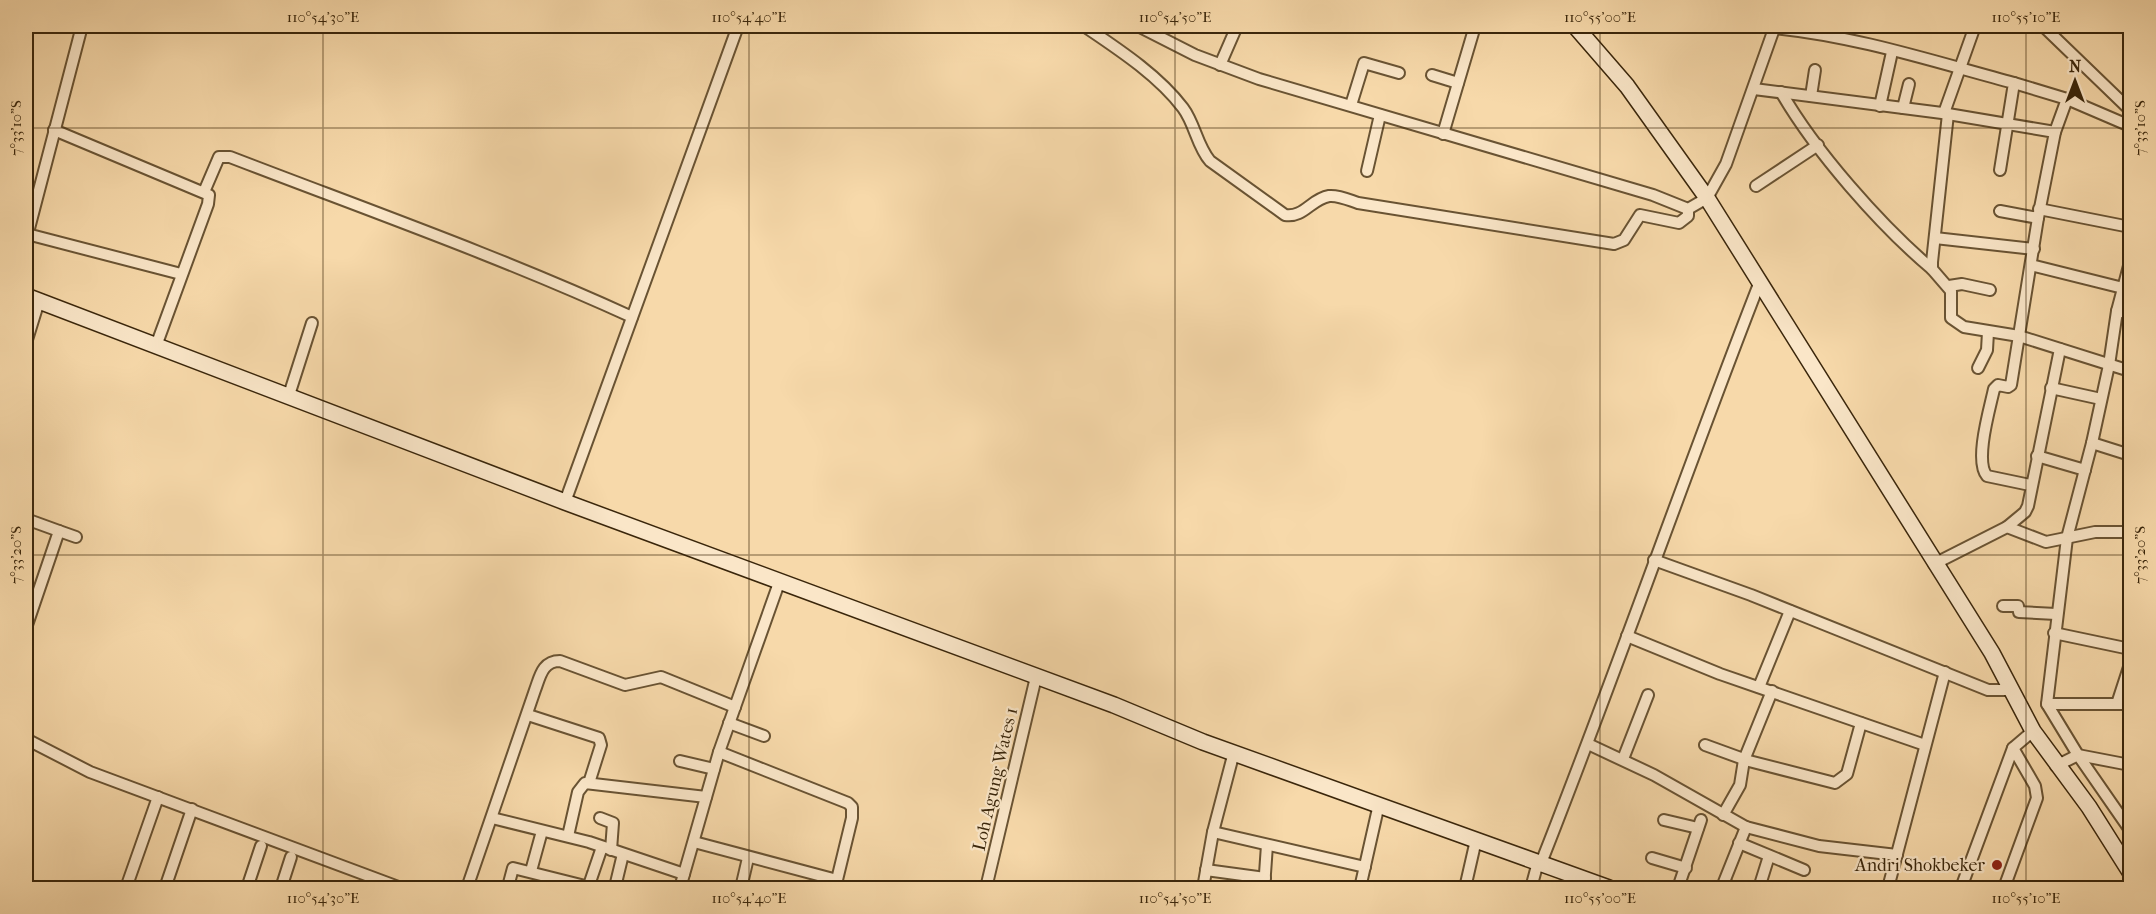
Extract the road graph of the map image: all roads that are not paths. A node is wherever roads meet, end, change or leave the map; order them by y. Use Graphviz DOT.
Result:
graph roads {
  1 [pos="82,26"];
  2 [pos="738,26"];
  3 [pos="1084,26"];
  4 [pos="1138,26"];
  5 [pos="1237,26"];
  6 [pos="1475,26"];
  7 [pos="1575,26"];
  8 [pos="1774,26"];
  9 [pos="1975,26"];
  10 [pos="2035,26"];
  11 [pos="2045,28"];
  12 [pos="1892,52"];
  13 [pos="1220,65"];
  14 [pos="1961,67"];
  15 [pos="1815,70"];
  16 [pos="1399,73"];
  17 [pos="1432,75"];
  18 [pos="1458,83"];
  19 [pos="2014,83"];
  20 [pos="1909,84"];
  21 [pos="1754,89"];
  22 [pos="1781,92"];
  23 [pos="1811,96"];
  24 [pos="2067,99"];
  25 [pos="1351,105"];
  26 [pos="1880,106"];
  27 [pos="1904,108"];
  28 [pos="2130,110"];
  29 [pos="1946,113"];
  30 [pos="1380,115"];
  31 [pos="2006,123"];
  32 [pos="2130,126"];
  33 [pos="54,130"];
  34 [pos="2055,132"];
  35 [pos="1443,134"];
  36 [pos="1818,145"];
  37 [pos="2000,170"];
  38 [pos="1367,171"];
  39 [pos="1756,186"];
  40 [pos="204,192"];
  41 [pos="1711,192"];
  42 [pos="1688,209"];
  43 [pos="2000,211"];
  44 [pos="2038,213"];
  45 [pos="2130,227"];
  46 [pos="26,237"];
  47 [pos="1935,238"];
  48 [pos="2034,249"];
  49 [pos="2130,262"];
  50 [pos="2031,265"];
  51 [pos="1932,269"];
  52 [pos="181,274"];
  53 [pos="1759,284"];
  54 [pos="1949,286"];
  55 [pos="2123,288"];
  56 [pos="1990,290"];
  57 [pos="32,298"];
  58 [pos="2117,311"];
  59 [pos="2130,314"];
  60 [pos="632,317"];
  61 [pos="312,323"];
  62 [pos="1988,332"];
  63 [pos="2019,336"];
  64 [pos="26,343"];
  65 [pos="156,346"];
  66 [pos="2060,349"];
  67 [pos="2109,365"];
  68 [pos="1978,368"];
  69 [pos="2130,371"];
  70 [pos="2051,388"];
  71 [pos="289,394"];
  72 [pos="2101,399"];
  73 [pos="2092,442"];
  74 [pos="2130,455"];
  75 [pos="2037,456"];
  76 [pos="2085,470"];
  77 [pos="2030,485"];
  78 [pos="565,502"];
  79 [pos="26,519"];
  80 [pos="2007,526"];
  81 [pos="59,531"];
  82 [pos="2130,531"];
  83 [pos="76,537"];
  84 [pos="2067,538"];
  85 [pos="1654,560"];
  86 [pos="1936,563"];
  87 [pos="780,580"];
  88 [pos="2003,606"];
  89 [pos="1790,611"];
  90 [pos="2056,614"];
  91 [pos="26,628"];
  92 [pos="2054,633"];
  93 [pos="1627,636"];
  94 [pos="2130,649"];
  95 [pos="2130,664"];
  96 [pos="1945,672"];
  97 [pos="1036,677"];
  98 [pos="1760,687"];
  99 [pos="2010,690"];
  100 [pos="1772,691"];
  101 [pos="1648,695"];
  102 [pos="2047,704"];
  103 [pos="2116,704"];
  104 [pos="2130,704"];
  105 [pos="735,707"];
  106 [pos="528,715"];
  107 [pos="729,723"];
  108 [pos="1861,723"];
  109 [pos="2033,731"];
  110 [pos="764,736"];
  111 [pos="26,739"];
  112 [pos="1588,744"];
  113 [pos="1705,745"];
  114 [pos="1925,745"];
  115 [pos="2013,748"];
  116 [pos="719,752"];
  117 [pos="1234,752"];
  118 [pos="1623,759"];
  119 [pos="1744,760"];
  120 [pos="2068,760"];
  121 [pos="680,761"];
  122 [pos="2130,765"];
  123 [pos="714,769"];
  124 [pos="589,783"];
  125 [pos="158,797"];
  126 [pos="706,797"];
  127 [pos="1379,804"];
  128 [pos="192,809"];
  129 [pos="1723,815"];
  130 [pos="492,818"];
  131 [pos="600,818"];
  132 [pos="1664,820"];
  133 [pos="1746,827"];
  134 [pos="542,831"];
  135 [pos="2130,831"];
  136 [pos="1213,832"];
  137 [pos="568,836"];
  138 [pos="1476,840"];
  139 [pos="694,842"];
  140 [pos="1739,843"];
  141 [pos="1267,845"];
  142 [pos="261,846"];
  143 [pos="607,849"];
  144 [pos="623,854"];
  145 [pos="1897,855"];
  146 [pos="1769,856"];
  147 [pos="291,857"];
  148 [pos="748,858"];
  149 [pos="1652,858"];
  150 [pos="1539,863"];
  151 [pos="1365,867"];
  152 [pos="1686,868"];
  153 [pos="2130,868"];
  154 [pos="1206,870"];
  155 [pos="1804,870"];
  156 [pos="531,871"];
  157 [pos="684,874"];
  158 [pos="509,883"];
  159 [pos="1264,883"];
  160 [pos="836,884"];
  161 [pos="126,888"];
  162 [pos="165,888"];
  163 [pos="247,888"];
  164 [pos="281,888"];
  165 [pos="401,888"];
  166 [pos="467,888"];
  167 [pos="589,888"];
  168 [pos="624,888"];
  169 [pos="680,888"];
  170 [pos="741,888"];
  171 [pos="986,888"];
  172 [pos="1203,888"];
  173 [pos="1360,888"];
  174 [pos="1465,888"];
  175 [pos="1532,888"];
  176 [pos="1609,888"];
  177 [pos="1678,888"];
  178 [pos="1735,888"];
  179 [pos="1760,888"];
  180 [pos="1888,888"];
  181 [pos="1961,888"];
  182 [pos="2004,888"];
  1 -- 33 [label="street"];
  2 -- 60 [label="street"];
  3 -- 42 [label="street"];
  4 -- 13 [label="street"];
  5 -- 13 [label="street"];
  6 -- 18 [label="street"];
  7 -- 41 [label="main road"];
  8 -- 12 [label="street"];
  8 -- 21 [label="street"];
  9 -- 14 [label="street"];
  10 -- 11 [label="street"];
  11 -- 28 [label="street"];
  12 -- 14 [label="street"];
  12 -- 26 [label="street"];
  13 -- 25 [label="street"];
  14 -- 19 [label="street"];
  14 -- 29 [label="street"];
  15 -- 23 [label="street"];
  16 -- 25 [label="street"];
  17 -- 18 [label="street"];
  18 -- 35 [label="street"];
  19 -- 24 [label="street"];
  19 -- 31 [label="street"];
  20 -- 27 [label="street"];
  21 -- 22 [label="street"];
  21 -- 41 [label="street"];
  22 -- 23 [label="street"];
  22 -- 36 [label="street"];
  23 -- 26 [label="street"];
  24 -- 32 [label="street"];
  24 -- 34 [label="street"];
  25 -- 30 [label="street"];
  26 -- 27 [label="street"];
  27 -- 29 [label="street"];
  29 -- 31 [label="street"];
  29 -- 47 [label="street"];
  30 -- 35 [label="street"];
  30 -- 38 [label="street"];
  31 -- 34 [label="street"];
  31 -- 37 [label="street"];
  33 -- 40 [label="street"];
  33 -- 46 [label="street"];
  34 -- 44 [label="street"];
  35 -- 42 [label="street"];
  36 -- 39 [label="street"];
  36 -- 51 [label="street"];
  40 -- 52 [label="street"];
  40 -- 60 [label="street"];
  41 -- 42 [label="street"];
  41 -- 53 [label="main road"];
  43 -- 44 [label="street"];
  44 -- 45 [label="street"];
  44 -- 48 [label="street"];
  46 -- 52 [label="street"];
  47 -- 48 [label="street"];
  47 -- 51 [label="street"];
  48 -- 50 [label="street"];
  49 -- 55 [label="street"];
  50 -- 55 [label="street"];
  50 -- 63 [label="street"];
  51 -- 54 [label="street"];
  52 -- 65 [label="street"];
  53 -- 85 [label="street"];
  53 -- 86 [label="main road"];
  54 -- 56 [label="street"];
  54 -- 62 [label="street"];
  55 -- 58 [label="street"];
  57 -- 64 [label="street"];
  57 -- 65 [label="main road"];
  58 -- 59 [label="street"];
  58 -- 67 [label="street"];
  60 -- 78 [label="street"];
  61 -- 71 [label="street"];
  62 -- 63 [label="street"];
  62 -- 68 [label="street"];
  63 -- 66 [label="street"];
  63 -- 77 [label="street"];
  65 -- 71 [label="main road"];
  66 -- 67 [label="street"];
  66 -- 70 [label="street"];
  67 -- 69 [label="street"];
  67 -- 72 [label="street"];
  70 -- 72 [label="street"];
  70 -- 75 [label="street"];
  71 -- 78 [label="main road"];
  72 -- 73 [label="street"];
  73 -- 74 [label="street"];
  73 -- 76 [label="street"];
  75 -- 76 [label="street"];
  75 -- 77 [label="street"];
  76 -- 84 [label="street"];
  77 -- 80 [label="street"];
  78 -- 87 [label="main road"];
  79 -- 81 [label="street"];
  80 -- 84 [label="street"];
  80 -- 86 [label="street"];
  81 -- 83 [label="street"];
  81 -- 91 [label="street"];
  82 -- 84 [label="street"];
  84 -- 90 [label="street"];
  85 -- 89 [label="street"];
  85 -- 93 [label="street"];
  86 -- 99 [label="main road"];
  87 -- 97 [label="main road"];
  87 -- 105 [label="street"];
  88 -- 90 [label="street"];
  89 -- 96 [label="street"];
  89 -- 98 [label="street"];
  90 -- 92 [label="street"];
  92 -- 94 [label="street"];
  92 -- 102 [label="street"];
  93 -- 98 [label="street"];
  93 -- 112 [label="street"];
  95 -- 103 [label="street"];
  96 -- 99 [label="street"];
  96 -- 114 [label="street"];
  97 -- 117 [label="main road"];
  97 -- 171 [label="street, Loh Agung Wates 1"];
  98 -- 100 [label="street"];
  99 -- 109 [label="main road"];
  100 -- 108 [label="street"];
  100 -- 119 [label="street"];
  101 -- 118 [label="street"];
  102 -- 103 [label="street"];
  102 -- 120 [label="street"];
  103 -- 104 [label="street"];
  105 -- 106 [label="street"];
  105 -- 107 [label="street"];
  106 -- 124 [label="street"];
  106 -- 130 [label="street"];
  107 -- 110 [label="street"];
  107 -- 116 [label="street"];
  108 -- 114 [label="street"];
  108 -- 119 [label="street"];
  109 -- 115 [label="street"];
  109 -- 120 [label="main road"];
  111 -- 125 [label="street"];
  112 -- 118 [label="street"];
  112 -- 150 [label="street"];
  113 -- 119 [label="street"];
  114 -- 145 [label="street"];
  115 -- 181 [label="street"];
  115 -- 182 [label="street"];
  116 -- 123 [label="street"];
  116 -- 160 [label="street"];
  117 -- 127 [label="main road"];
  117 -- 136 [label="street"];
  118 -- 129 [label="street"];
  119 -- 129 [label="street"];
  120 -- 122 [label="street"];
  120 -- 135 [label="street"];
  120 -- 153 [label="main road"];
  121 -- 123 [label="street"];
  123 -- 126 [label="street"];
  124 -- 126 [label="street"];
  124 -- 137 [label="street"];
  125 -- 128 [label="street"];
  125 -- 161 [label="street"];
  126 -- 139 [label="street"];
  127 -- 138 [label="main road"];
  127 -- 151 [label="street"];
  128 -- 162 [label="street"];
  128 -- 165 [label="street"];
  129 -- 133 [label="street"];
  130 -- 134 [label="street"];
  130 -- 166 [label="street"];
  131 -- 143 [label="street"];
  132 -- 152 [label="street"];
  133 -- 140 [label="street"];
  133 -- 145 [label="street"];
  134 -- 137 [label="street"];
  134 -- 156 [label="street"];
  136 -- 141 [label="street"];
  136 -- 154 [label="street"];
  137 -- 143 [label="street"];
  138 -- 150 [label="main road"];
  138 -- 174 [label="street"];
  139 -- 148 [label="street"];
  139 -- 157 [label="street"];
  140 -- 146 [label="street"];
  140 -- 178 [label="street"];
  141 -- 151 [label="street"];
  141 -- 159 [label="street"];
  142 -- 163 [label="street"];
  143 -- 144 [label="street"];
  143 -- 167 [label="street"];
  144 -- 157 [label="street"];
  144 -- 168 [label="street"];
  145 -- 180 [label="street"];
  146 -- 155 [label="street"];
  146 -- 179 [label="street"];
  147 -- 164 [label="street"];
  148 -- 160 [label="street"];
  148 -- 170 [label="street"];
  149 -- 152 [label="street"];
  150 -- 175 [label="street"];
  150 -- 176 [label="main road"];
  151 -- 173 [label="street"];
  152 -- 177 [label="street"];
  154 -- 159 [label="street"];
  154 -- 172 [label="street"];
  156 -- 158 [label="street"];
  156 -- 167 [label="street"];
  157 -- 169 [label="street"];
}
